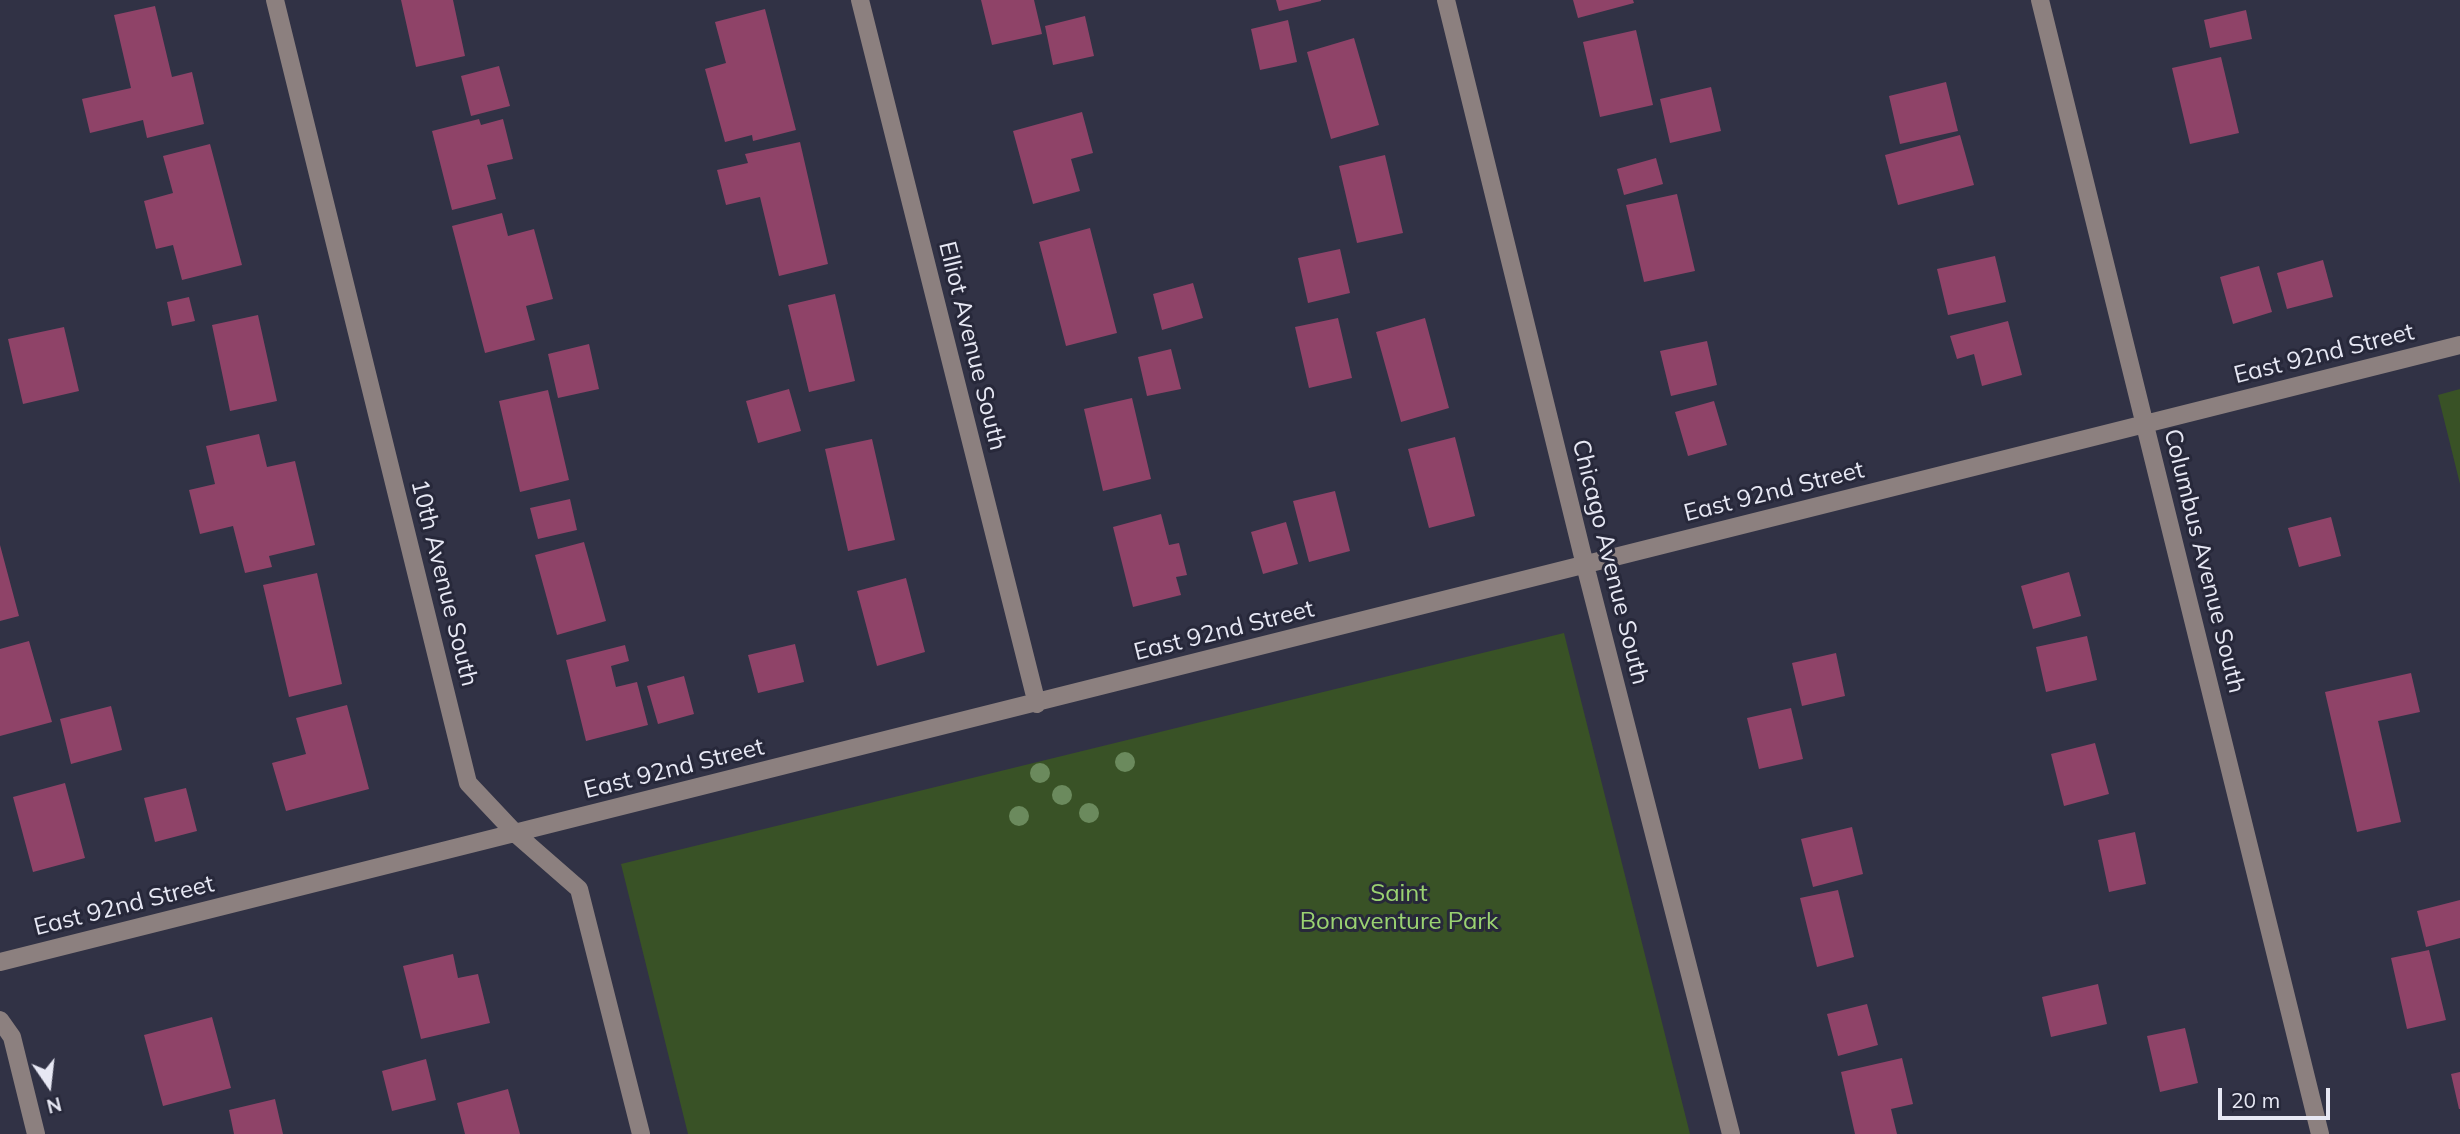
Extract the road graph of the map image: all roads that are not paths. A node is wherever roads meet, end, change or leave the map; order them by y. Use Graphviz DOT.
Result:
graph roads {
  1 [pos="275,0"];
  2 [pos="860,0"];
  3 [pos="1446,0"];
  4 [pos="2040,0"];
  5 [pos="2460,345"];
  6 [pos="2145,425"];
  7 [pos="1585,565"];
  8 [pos="1037,704"];
  9 [pos="516,834"];
  10 [pos="0,962"];
  11 [pos="0,1020"];
  12 [pos="36,1134"];
  13 [pos="640,1134"];
  14 [pos="1731,1134"];
  15 [pos="2320,1134"];
  1 -- 9 [label="street, 10th Avenue South"];
  2 -- 8 [label="street, Elliot Avenue South"];
  3 -- 7 [label="street, Chicago Avenue South"];
  4 -- 6 [label="street, Columbus Avenue South"];
  5 -- 6 [label="street, East 92nd Street"];
  6 -- 7 [label="street, East 92nd Street"];
  6 -- 15 [label="street, Columbus Avenue South"];
  7 -- 8 [label="street, East 92nd Street"];
  7 -- 14 [label="street, Chicago Avenue South"];
  8 -- 9 [label="street, East 92nd Street"];
  9 -- 10 [label="street, East 92nd Street"];
  9 -- 13 [label="street, 10th Avenue South"];
  11 -- 12 [label="street"];
}
